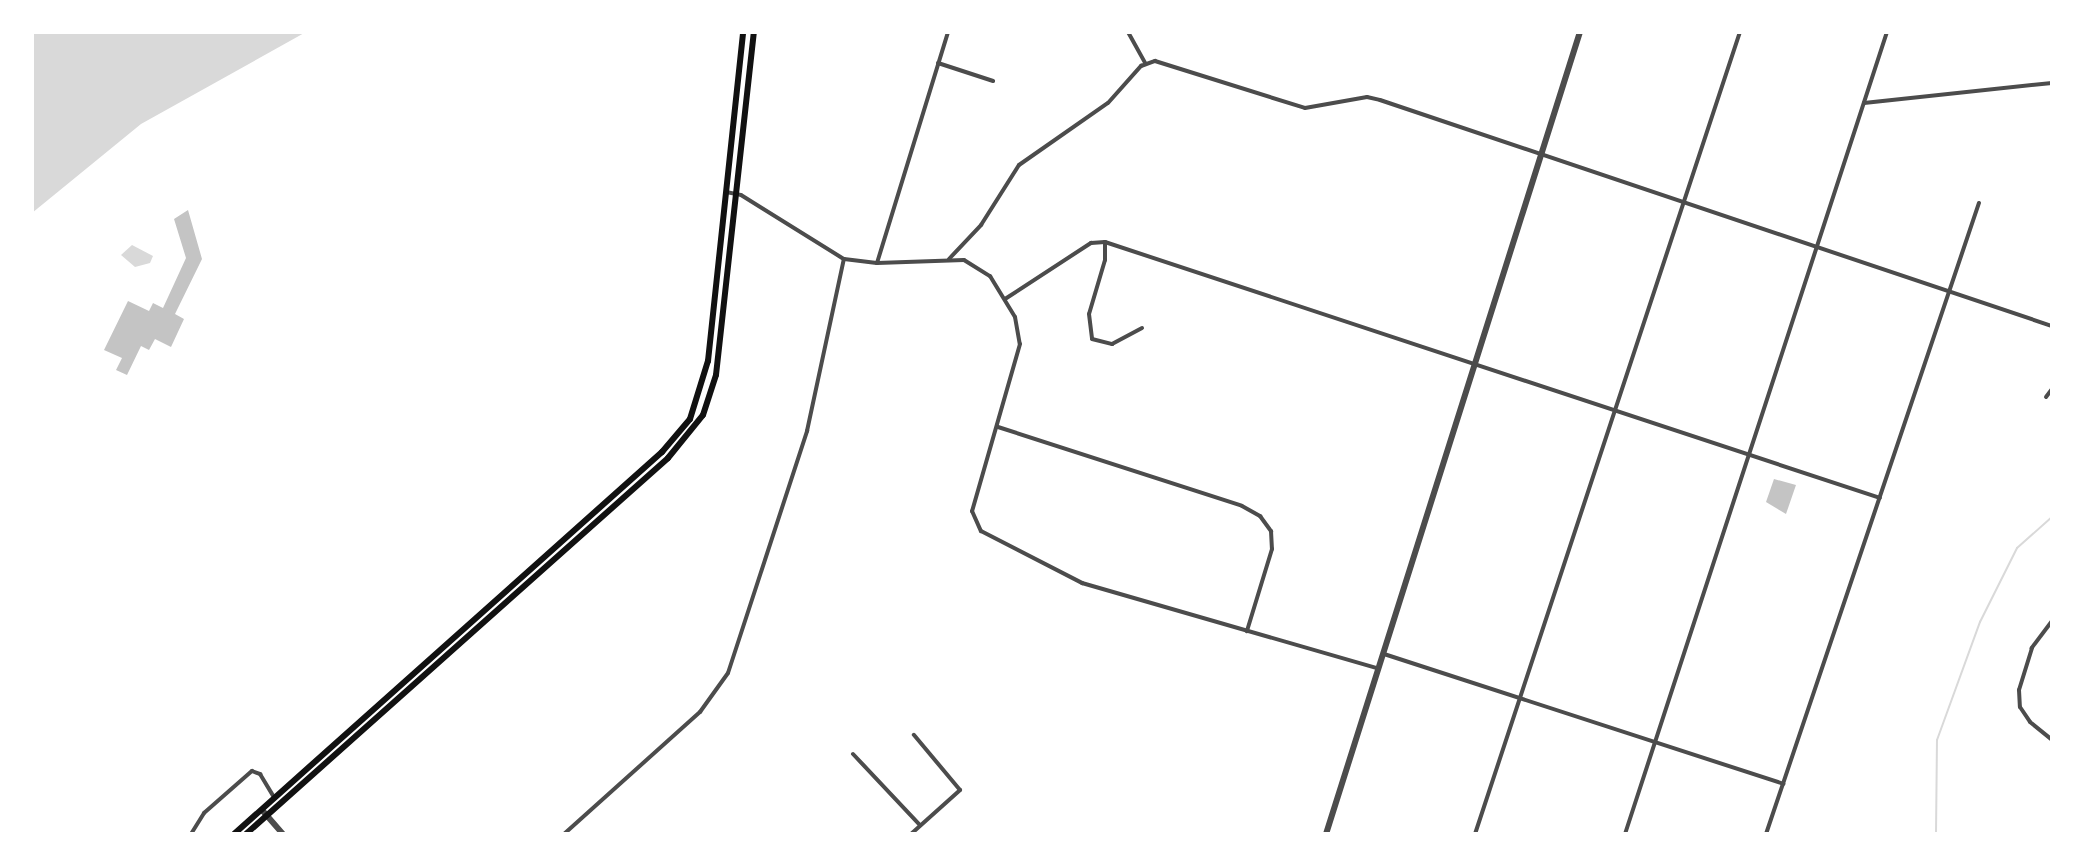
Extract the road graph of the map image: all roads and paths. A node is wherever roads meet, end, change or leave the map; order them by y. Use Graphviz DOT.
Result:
graph roads {
  1 [pos="743,32"];
  2 [pos="754,32"];
  3 [pos="948,32"];
  4 [pos="1128,32"];
  5 [pos="1580,32"];
  6 [pos="1740,32"];
  7 [pos="1887,32"];
  8 [pos="938,63"];
  9 [pos="1145,63"];
  10 [pos="993,81"];
  11 [pos="2052,83"];
  12 [pos="1863,103"];
  13 [pos="731,144"];
  14 [pos="741,145"];
  15 [pos="1539,156"];
  16 [pos="726,192"];
  17 [pos="736,193"];
  18 [pos="1684,201"];
  19 [pos="1979,203"];
  20 [pos="1105,242"];
  21 [pos="1817,249"];
  22 [pos="844,259"];
  23 [pos="949,259"];
  24 [pos="877,263"];
  25 [pos="1952,291"];
  26 [pos="1005,299"];
  27 [pos="2052,326"];
  28 [pos="1142,328"];
  29 [pos="1473,363"];
  30 [pos="2052,389"];
  31 [pos="2046,397"];
  32 [pos="1616,409"];
  33 [pos="998,427"];
  34 [pos="1749,453"];
  35 [pos="1880,498"];
  36 [pos="2052,621"];
  37 [pos="1247,631"];
  38 [pos="1382,653"];
  39 [pos="1377,668"];
  40 [pos="1521,697"];
  41 [pos="914,735"];
  42 [pos="2052,740"];
  43 [pos="1655,742"];
  44 [pos="853,754"];
  45 [pos="1783,784"];
  46 [pos="277,802"];
  47 [pos="265,813"];
  48 [pos="920,825"];
  49 [pos="191,834"];
  50 [pos="234,834"];
  51 [pos="246,834"];
  52 [pos="283,834"];
  53 [pos="564,834"];
  54 [pos="911,834"];
  55 [pos="1326,834"];
  56 [pos="1475,834"];
  57 [pos="1625,834"];
  58 [pos="1766,834"];
  1 -- 13 [label="main road"];
  2 -- 14 [label="main road"];
  3 -- 8 [label="street"];
  4 -- 9 [label="street"];
  5 -- 15 [label="street"];
  6 -- 18 [label="street"];
  7 -- 12 [label="street"];
  8 -- 10 [label="street"];
  8 -- 24 [label="street"];
  9 -- 15 [label="street"];
  9 -- 23 [label="street"];
  11 -- 12 [label="street"];
  12 -- 21 [label="street"];
  13 -- 14 [label="main road"];
  13 -- 16 [label="main road"];
  14 -- 17 [label="main road"];
  15 -- 18 [label="street"];
  15 -- 29 [label="street"];
  16 -- 17 [label="street"];
  16 -- 46 [label="main road"];
  17 -- 22 [label="street"];
  17 -- 46 [label="main road"];
  18 -- 21 [label="street"];
  18 -- 32 [label="street"];
  19 -- 25 [label="street"];
  20 -- 26 [label="street"];
  20 -- 28 [label="street"];
  20 -- 29 [label="street"];
  21 -- 25 [label="street"];
  21 -- 34 [label="street"];
  22 -- 24 [label="street"];
  22 -- 53 [label="street"];
  23 -- 24 [label="street"];
  23 -- 26 [label="street"];
  25 -- 27 [label="street"];
  25 -- 35 [label="street"];
  26 -- 33 [label="street"];
  29 -- 32 [label="street"];
  29 -- 38 [label="street"];
  30 -- 31 [label="street"];
  32 -- 34 [label="street"];
  32 -- 40 [label="street"];
  33 -- 37 [label="street"];
  33 -- 37 [label="street"];
  34 -- 35 [label="street"];
  34 -- 43 [label="street"];
  35 -- 45 [label="street"];
  36 -- 42 [label="street"];
  37 -- 39 [label="street"];
  38 -- 39 [label="street"];
  38 -- 40 [label="street"];
  39 -- 55 [label="street"];
  40 -- 43 [label="street"];
  40 -- 56 [label="street"];
  41 -- 48 [label="street"];
  43 -- 45 [label="street"];
  43 -- 57 [label="street"];
  44 -- 48 [label="street"];
  45 -- 58 [label="street"];
  46 -- 47 [label="main road"];
  46 -- 49 [label="street"];
  47 -- 50 [label="main road"];
  47 -- 51 [label="main road"];
  47 -- 52 [label="street"];
  48 -- 54 [label="street"];
}
